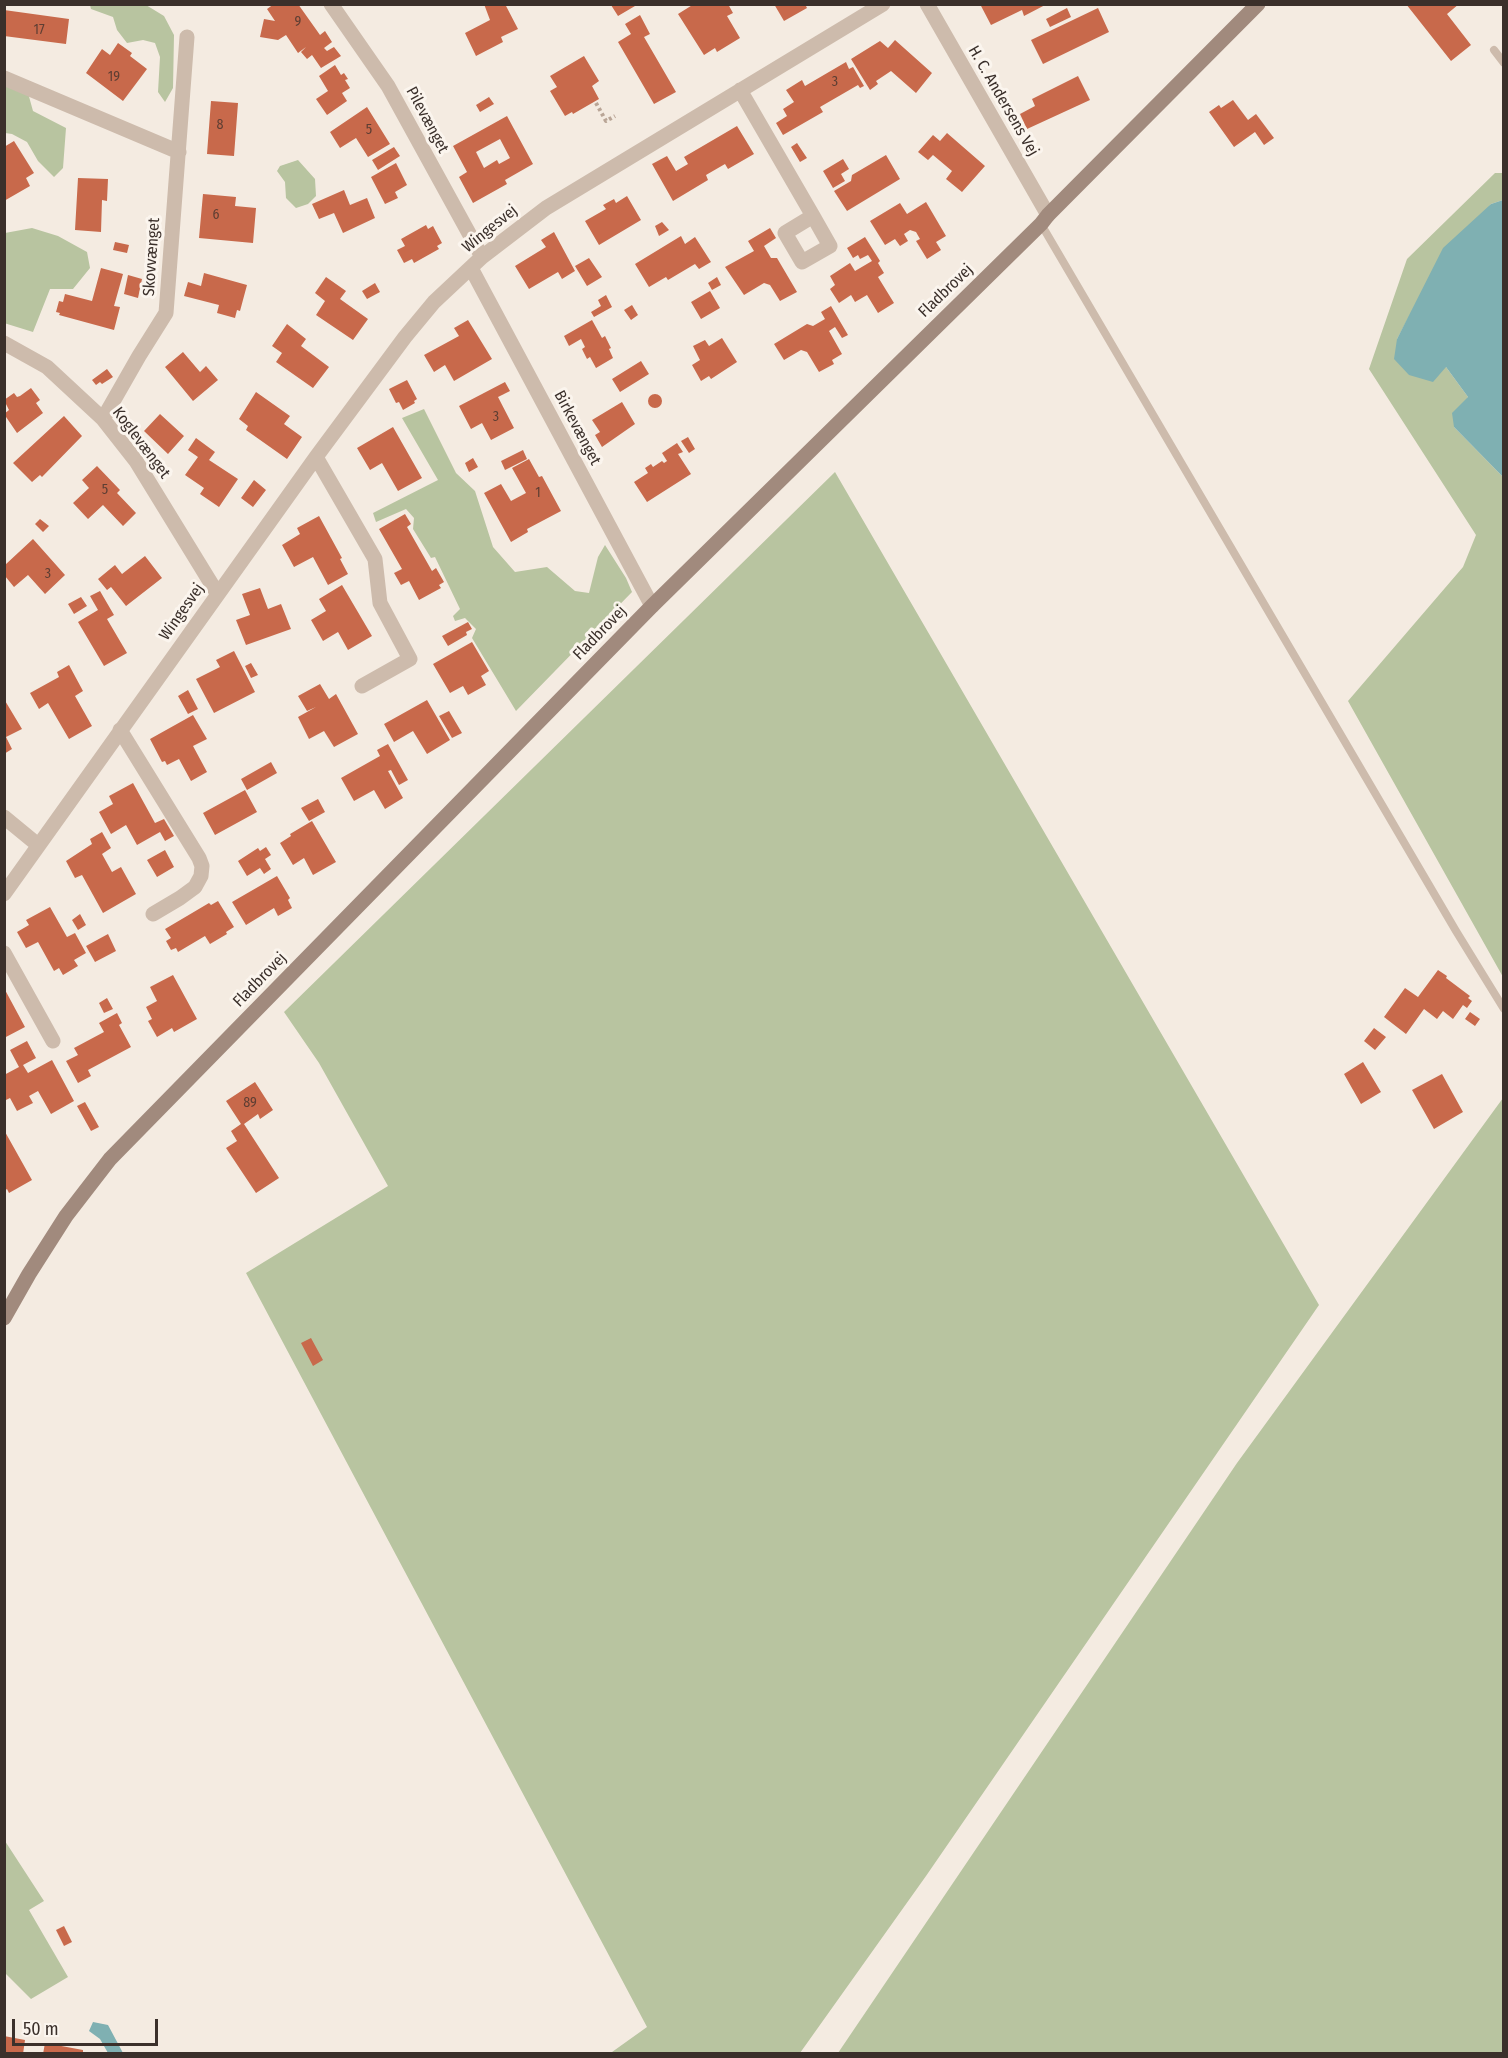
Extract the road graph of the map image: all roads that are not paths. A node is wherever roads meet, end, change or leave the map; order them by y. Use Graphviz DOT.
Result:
graph roads {
  1 [pos="332,4"];
  2 [pos="883,4"];
  3 [pos="927,4"];
  4 [pos="1258,4"];
  5 [pos="187,37"];
  6 [pos="1494,50"];
  7 [pos="1503,63"];
  8 [pos="4,78"];
  9 [pos="740,90"];
  10 [pos="178,152"];
  11 [pos="813,216"];
  12 [pos="1044,219"];
  13 [pos="476,262"];
  14 [pos="4,343"];
  15 [pos="103,419"];
  16 [pos="316,457"];
  17 [pos="218,593"];
  18 [pos="652,606"];
  19 [pos="362,686"];
  20 [pos="120,730"];
  21 [pos="4,817"];
  22 [pos="38,845"];
  23 [pos="4,894"];
  24 [pos="153,914"];
  25 [pos="4,953"];
  26 [pos="1503,1009"];
  27 [pos="53,1041"];
  28 [pos="4,1318"];
  1 -- 13 [label="street, Pilevænget"];
  2 -- 9 [label="street, Wingesvej"];
  3 -- 12 [label="street, H. C. Andersens Vej"];
  4 -- 12 [label="main road, Fladbrovej"];
  5 -- 10 [label="street, Skovvænget"];
  6 -- 7 [label="lane"];
  8 -- 10 [label="street"];
  9 -- 11 [label="street"];
  9 -- 13 [label="street, Wingesvej"];
  10 -- 15 [label="street, Skovvænget"];
  12 -- 18 [label="main road, Fladbrovej"];
  12 -- 26 [label="lane"];
  13 -- 16 [label="street, Wingesvej"];
  13 -- 18 [label="street, Birkevænget"];
  14 -- 15 [label="street, Koglevænget"];
  15 -- 17 [label="street, Koglevænget"];
  16 -- 17 [label="street, Wingesvej"];
  16 -- 19 [label="street"];
  17 -- 20 [label="street, Wingesvej"];
  18 -- 28 [label="main road, Fladbrovej"];
  20 -- 22 [label="street, Wingesvej"];
  20 -- 24 [label="street"];
  21 -- 22 [label="street"];
  22 -- 23 [label="street, Wingesvej"];
  25 -- 27 [label="street"];
}
